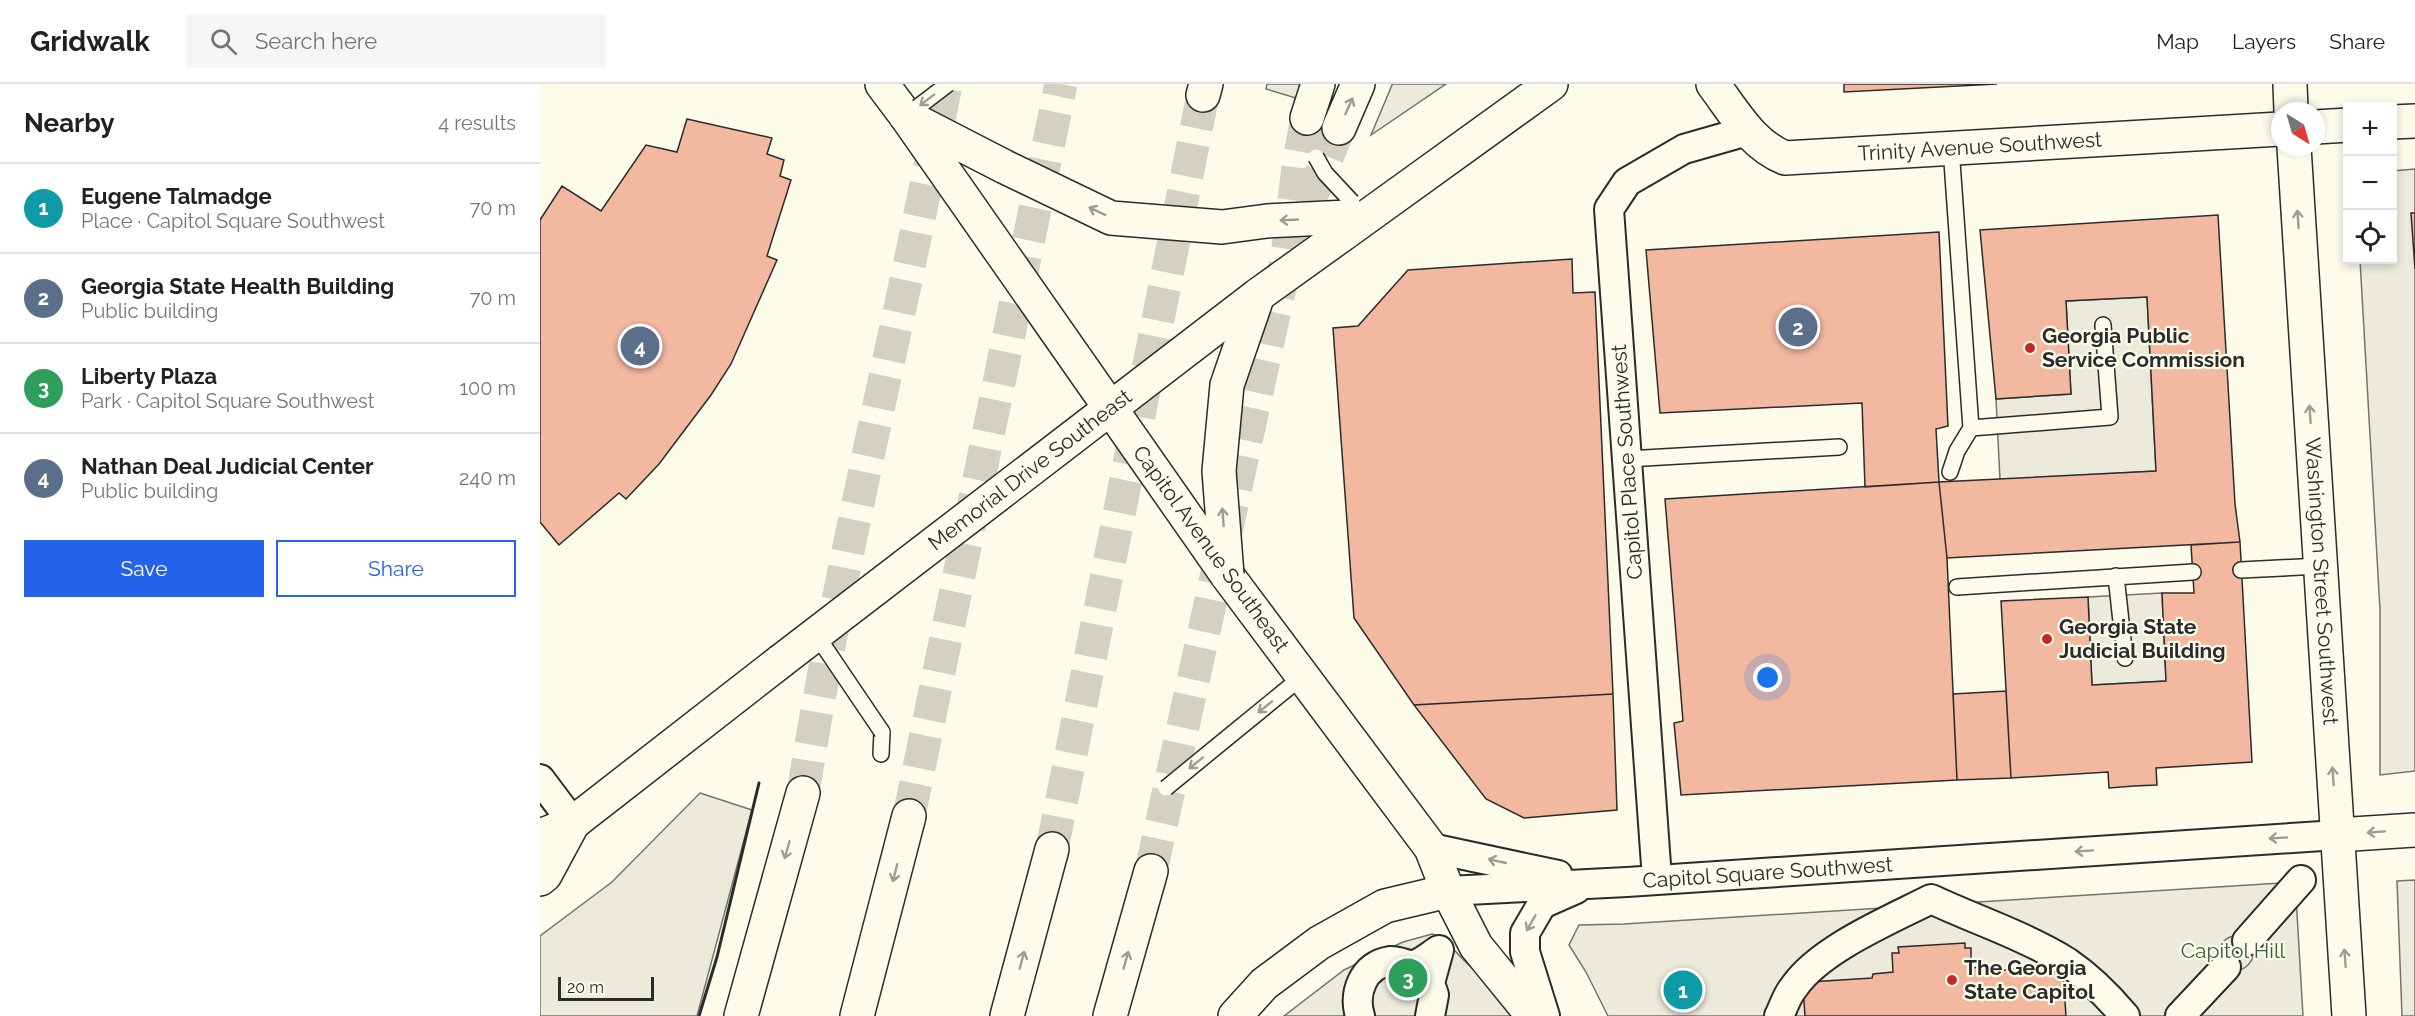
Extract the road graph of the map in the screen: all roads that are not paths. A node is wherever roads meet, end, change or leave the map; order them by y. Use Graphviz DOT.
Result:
graph roads {
  1 [pos="882,84"];
  2 [pos="948,84"];
  3 [pos="1318,84"];
  4 [pos="1358,84"];
  5 [pos="1551,84"];
  6 [pos="1713,84"];
  7 [pos="2290,84"];
  8 [pos="2291,102"];
  9 [pos="906,116"];
  10 [pos="1308,118"];
  11 [pos="2415,121"];
  12 [pos="2397,122"];
  13 [pos="2343,125"];
  14 [pos="2325,126"];
  15 [pos="1339,128"];
  16 [pos="2271,130"];
  17 [pos="1747,131"];
  18 [pos="1951,148"];
  19 [pos="2295,156"];
  20 [pos="1316,157"];
  21 [pos="1353,217"];
  22 [pos="1258,295"];
  23 [pos="2103,325"];
  24 [pos="1111,408"];
  25 [pos="1971,428"];
  26 [pos="1839,447"];
  27 [pos="1627,459"];
  28 [pos="1950,472"];
  29 [pos="2320,566"];
  30 [pos="2241,570"];
  31 [pos="2193,572"];
  32 [pos="1227,575"];
  33 [pos="2116,576"];
  34 [pos="1957,587"];
  35 [pos="815,633"];
  36 [pos="2125,658"];
  37 [pos="1303,676"];
  38 [pos="881,754"];
  39 [pos="540,779"];
  40 [pos="1166,788"];
  41 [pos="803,793"];
  42 [pos="909,816"];
  43 [pos="573,823"];
  44 [pos="2415,830"];
  45 [pos="2337,835"];
  46 [pos="540,836"];
  47 [pos="1431,848"];
  48 [pos="1052,849"];
  49 [pos="1151,871"];
  50 [pos="540,879"];
  51 [pos="1657,879"];
  52 [pos="2301,880"];
  53 [pos="1596,883"];
  54 [pos="1448,891"];
  55 [pos="2247,940"];
  56 [pos="2226,967"];
  57 [pos="1437,1013"];
  58 [pos="741,1016"];
  59 [pos="857,1016"];
  60 [pos="1007,1016"];
  61 [pos="1110,1016"];
  62 [pos="1235,1016"];
  63 [pos="1360,1016"];
  64 [pos="1533,1016"];
  65 [pos="1545,1016"];
  66 [pos="1779,1016"];
  67 [pos="2125,1016"];
  68 [pos="2180,1016"];
  69 [pos="2349,1016"];
  1 -- 9 [label="main road, Capitol Avenue Southeast"];
  2 -- 9 [label="lane, one-way, bridge"];
  3 -- 10 [label="main road"];
  15 -- 4 [label="main road, one-way"];
  5 -- 21 [label="main road, Memorial Drive Southeast"];
  6 -- 17 [label="main road, Trinity Avenue Southwest"];
  7 -- 8 [label="main road"];
  21 -- 9 [label="main road, one-way, bridge"];
  9 -- 24 [label="main road, Capitol Avenue Southeast, bridge"];
  11 -- 12 [label="main road"];
  13 -- 14 [label="main road"];
  16 -- 18 [label="main road, Trinity Avenue Southwest"];
  17 -- 18 [label="main road, Trinity Avenue Southwest"];
  17 -- 27 [label="street, Capitol Place Southwest"];
  18 -- 25 [label="lane"];
  29 -- 19 [label="main road, Washington Street Southwest, one-way"];
  20 -- 21 [label="lane, bridge"];
  21 -- 22 [label="main road, Memorial Drive Southeast, bridge"];
  22 -- 24 [label="main road, Memorial Drive Southeast, bridge"];
  32 -- 22 [label="main road, one-way, bridge"];
  23 -- 25 [label="lane"];
  24 -- 32 [label="main road, Capitol Avenue Southeast, bridge"];
  24 -- 35 [label="main road, Memorial Drive Southeast, bridge"];
  25 -- 28 [label="lane"];
  26 -- 27 [label="lane"];
  27 -- 51 [label="street, Capitol Place Southwest"];
  29 -- 30 [label="lane"];
  45 -- 29 [label="main road, Washington Street Southwest, one-way"];
  31 -- 33 [label="lane"];
  32 -- 37 [label="main road, Capitol Avenue Southeast"];
  33 -- 34 [label="lane"];
  33 -- 36 [label="lane"];
  35 -- 38 [label="lane, bridge"];
  35 -- 43 [label="main road, Memorial Drive Southeast, bridge"];
  37 -- 40 [label="lane, one-way, bridge"];
  37 -- 47 [label="main road, Capitol Avenue Southeast"];
  39 -- 43 [label="street"];
  41 -- 58 [label="main road, one-way"];
  42 -- 59 [label="main road, one-way"];
  43 -- 46 [label="main road, Memorial Drive Southeast"];
  43 -- 50 [label="main road, Memorial Drive Southeast"];
  44 -- 45 [label="main road, one-way"];
  45 -- 51 [label="street, Capitol Square Southwest, one-way"];
  69 -- 45 [label="main road, Washington Street Southwest, one-way"];
  53 -- 47 [label="street, one-way"];
  47 -- 54 [label="main road, Capitol Avenue Southeast"];
  60 -- 48 [label="main road, one-way"];
  61 -- 49 [label="main road, one-way"];
  51 -- 53 [label="street, Capitol Square Southwest"];
  52 -- 55 [label="street"];
  53 -- 54 [label="street, Capitol Square Southwest"];
  53 -- 65 [label="street, one-way"];
  54 -- 62 [label="main road, Capitol Square Southwest"];
  54 -- 64 [label="main road, Capitol Avenue Southeast"];
  56 -- 68 [label="street"];
  57 -- 63 [label="street"];
  66 -- 67 [label="street"];
}
